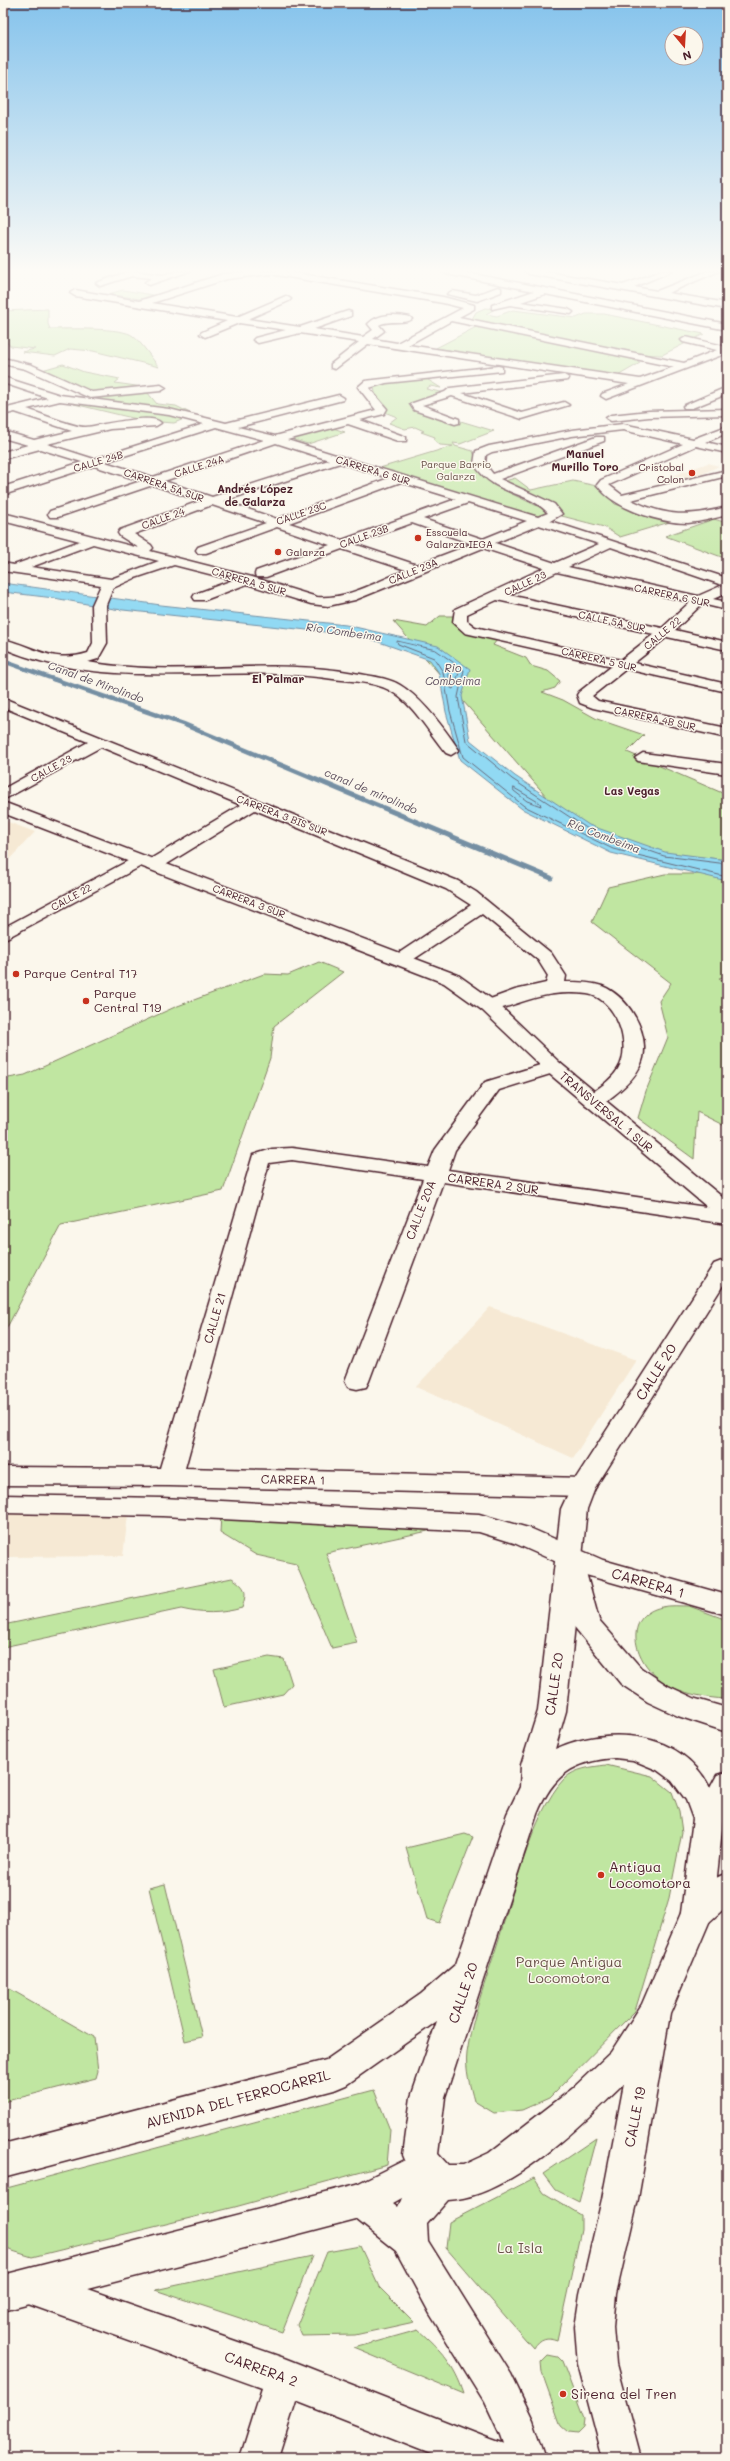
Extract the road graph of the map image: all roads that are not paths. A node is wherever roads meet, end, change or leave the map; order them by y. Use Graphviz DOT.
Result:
graph roads {
  1 [pos="21,386"];
  2 [pos="70,386"];
  3 [pos="365,386"];
  4 [pos="443,386"];
  5 [pos="503,386"];
  6 [pos="636,386"];
  7 [pos="161,388"];
  8 [pos="727,390"];
  9 [pos="451,392"];
  10 [pos="90,395"];
  11 [pos="59,398"];
  12 [pos="339,398"];
  13 [pos="627,398"];
  14 [pos="662,402"];
  15 [pos="3,405"];
  16 [pos="564,405"];
  17 [pos="688,406"];
  18 [pos="16,409"];
  19 [pos="3,412"];
  20 [pos="727,412"];
  21 [pos="627,415"];
  22 [pos="348,420"];
  23 [pos="455,421"];
  24 [pos="156,423"];
  25 [pos="221,426"];
  26 [pos="727,426"];
  27 [pos="629,428"];
  28 [pos="84,431"];
  29 [pos="572,433"];
  30 [pos="3,434"];
  31 [pos="277,440"];
  32 [pos="402,440"];
  33 [pos="692,442"];
  34 [pos="39,444"];
  35 [pos="727,450"];
  36 [pos="3,456"];
  37 [pos="339,460"];
  38 [pos="93,462"];
  39 [pos="727,473"];
  40 [pos="400,478"];
  41 [pos="492,478"];
  42 [pos="153,481"];
  43 [pos="3,490"];
  44 [pos="467,499"];
  45 [pos="620,499"];
  46 [pos="211,501"];
  47 [pos="727,511"];
  48 [pos="54,514"];
  49 [pos="3,517"];
  50 [pos="411,519"];
  51 [pos="538,521"];
  52 [pos="24,522"];
  53 [pos="275,522"];
  54 [pos="3,529"];
  55 [pos="124,534"];
  56 [pos="92,540"];
  57 [pos="483,543"];
  58 [pos="610,543"];
  59 [pos="342,544"];
  60 [pos="202,550"];
  61 [pos="167,559"];
  62 [pos="9,568"];
  63 [pos="556,568"];
  64 [pos="415,569"];
  65 [pos="261,574"];
  66 [pos="247,580"];
  67 [pos="727,582"];
  68 [pos="109,585"];
  69 [pos="727,588"];
  70 [pos="497,596"];
  71 [pos="200,597"];
  72 [pos="699,600"];
  73 [pos="337,601"];
  74 [pos="727,606"];
  75 [pos="470,630"];
  76 [pos="665,632"];
  77 [pos="3,643"];
  78 [pos="727,646"];
  79 [pos="66,662"];
  80 [pos="623,665"];
  81 [pos="727,688"];
  82 [pos="585,700"];
  83 [pos="3,702"];
  84 [pos="726,731"];
  85 [pos="100,742"];
  86 [pos="452,750"];
  87 [pos="643,758"];
  88 [pos="726,767"];
  89 [pos="3,795"];
  90 [pos="252,805"];
  91 [pos="3,807"];
  92 [pos="146,863"];
  93 [pos="482,906"];
  94 [pos="3,935"];
  95 [pos="402,959"];
  96 [pos="556,986"];
  97 [pos="489,1006"];
  98 [pos="553,1067"];
  99 [pos="593,1101"];
  100 [pos="260,1159"];
  101 [pos="434,1175"];
  102 [pos="727,1212"];
  103 [pos="727,1217"];
  104 [pos="727,1266"];
  105 [pos="357,1381"];
  106 [pos="3,1476"];
  107 [pos="170,1477"];
  108 [pos="583,1487"];
  109 [pos="3,1504"];
  110 [pos="569,1558"];
  111 [pos="727,1605"];
  112 [pos="727,1720"];
  113 [pos="727,1784"];
  114 [pos="533,1791"];
  115 [pos="708,1819"];
  116 [pos="727,1887"];
  117 [pos="697,1913"];
  118 [pos="469,1974"];
  119 [pos="654,2014"];
  120 [pos="3,2162"];
  121 [pos="433,2176"];
  122 [pos="361,2200"];
  123 [pos="408,2238"];
  124 [pos="16,2290"];
  125 [pos="284,2377"];
  126 [pos="259,2458"];
  127 [pos="490,2458"];
  128 [pos="527,2458"];
  129 [pos="622,2458"];
  1 -- 11 [label="street"];
  2 -- 10 [label="street"];
  3 -- 22 [label="street, CALLE 24A"];
  4 -- 9 [label="street"];
  5 -- 9 [label="street"];
  6 -- 13 [label="street"];
  7 -- 10 [label="street"];
  8 -- 17 [label="street"];
  9 -- 16 [label="street"];
  9 -- 23 [label="street"];
  10 -- 11 [label="street"];
  11 -- 18 [label="street"];
  11 -- 25 [label="street, CARRERA 6 SUR"];
  12 -- 25 [label="street, CALLE 24B"];
  14 -- 17 [label="street"];
  15 -- 18 [label="street"];
  17 -- 20 [label="street"];
  18 -- 19 [label="street"];
  18 -- 28 [label="street"];
  20 -- 21 [label="street"];
  21 -- 26 [label="street"];
  21 -- 29 [label="street"];
  22 -- 31 [label="street, CALLE 24A"];
  22 -- 32 [label="street"];
  24 -- 28 [label="street"];
  25 -- 31 [label="street, CARRERA 6 SUR"];
  25 -- 38 [label="street, CALLE 24B"];
  26 -- 33 [label="street"];
  27 -- 29 [label="street"];
  27 -- 33 [label="street"];
  27 -- 41 [label="street"];
  28 -- 34 [label="street"];
  29 -- 41 [label="street"];
  30 -- 34 [label="street, CARRERA 5A SUR"];
  31 -- 37 [label="street, CARRERA 6 SUR"];
  31 -- 42 [label="street, CALLE 24A"];
  33 -- 35 [label="street"];
  33 -- 45 [label="street"];
  34 -- 36 [label="street"];
  34 -- 38 [label="street, CARRERA 5A SUR"];
  37 -- 40 [label="street, CARRERA 6 SUR"];
  37 -- 46 [label="street, CALLE 24"];
  38 -- 42 [label="street, CARRERA 5A SUR"];
  38 -- 43 [label="street, CALLE 24B"];
  39 -- 45 [label="street"];
  40 -- 44 [label="street, CARRERA 6 SUR"];
  40 -- 53 [label="street, CALLE 23C"];
  41 -- 51 [label="street, CALLE 23A"];
  42 -- 46 [label="street, CARRERA 5A SUR"];
  42 -- 48 [label="street, CALLE 24A"];
  44 -- 50 [label="street, CALLE 23B"];
  44 -- 51 [label="street, CARRERA 6 SUR"];
  45 -- 47 [label="street"];
  46 -- 53 [label="street, CARRERA 5A SUR"];
  46 -- 55 [label="street, CALLE 24"];
  49 -- 52 [label="street, CARRERA 5 SUR"];
  50 -- 57 [label="street, CARRERA 6 SUR"];
  50 -- 59 [label="street, CALLE 23B"];
  51 -- 57 [label="street, CALLE 23A"];
  51 -- 58 [label="street, CARRERA 6 SUR"];
  52 -- 54 [label="street"];
  52 -- 56 [label="street, CARRERA 5 SUR"];
  53 -- 59 [label="street, CARRERA 5A SUR"];
  53 -- 60 [label="street, CALLE 23C"];
  55 -- 61 [label="street, CARRERA 5 SUR"];
  56 -- 61 [label="street, CARRERA 5 SUR"];
  56 -- 62 [label="street"];
  57 -- 63 [label="street, CARRERA 6 SUR"];
  57 -- 64 [label="street, CALLE 23A"];
  58 -- 63 [label="street, CALLE 23"];
  58 -- 67 [label="street, CARRERA 6 SUR"];
  59 -- 64 [label="street, CARRERA 5A SUR"];
  59 -- 65 [label="street, CALLE 23B"];
  61 -- 66 [label="street, CARRERA 5 SUR"];
  61 -- 68 [label="street"];
  62 -- 68 [label="street"];
  63 -- 70 [label="street, CALLE 23"];
  63 -- 72 [label="street, CARRERA 6 SUR"];
  64 -- 73 [label="street, CALLE 23A"];
  66 -- 71 [label="street"];
  66 -- 73 [label="street, CARRERA 5 SUR"];
  68 -- 79 [label="street"];
  69 -- 72 [label="street, CALLE 22"];
  70 -- 75 [label="street, CALLE 23"];
  70 -- 76 [label="street, CALLE 5A SUR"];
  72 -- 74 [label="street, CARRERA 6 SUR"];
  72 -- 76 [label="street, CALLE 22"];
  75 -- 80 [label="street, CARRERA 5 SUR"];
  76 -- 78 [label="street, CALLE 5A SUR"];
  76 -- 80 [label="street, CALLE 22"];
  77 -- 79 [label="street"];
  79 -- 86 [label="street"];
  80 -- 81 [label="street, CARRERA 5 SUR"];
  80 -- 82 [label="street, CALLE 22"];
  82 -- 84 [label="street, CARRERA 4B SUR"];
  83 -- 85 [label="street, CARRERA 3 BIS SUR"];
  85 -- 89 [label="street, CALLE 23"];
  85 -- 90 [label="street, CARRERA 3 BIS SUR"];
  87 -- 88 [label="street"];
  90 -- 92 [label="street, CALLE 22"];
  90 -- 93 [label="street, CARRERA 3 BIS SUR"];
  91 -- 92 [label="street, CARRERA 3 SUR"];
  92 -- 94 [label="street, CALLE 22"];
  92 -- 95 [label="street, CARRERA 3 SUR"];
  93 -- 95 [label="street"];
  93 -- 96 [label="street, CARRERA 3 BIS SUR"];
  95 -- 97 [label="street, CARRERA 3 SUR"];
  96 -- 97 [label="street"];
  96 -- 99 [label="street"];
  97 -- 98 [label="street, TRANSVERSAL 1 SUR"];
  98 -- 99 [label="street, TRANSVERSAL 1 SUR"];
  98 -- 101 [label="street, CALLE 20A"];
  99 -- 102 [label="street, TRANSVERSAL 1 SUR"];
  100 -- 101 [label="street, CARRERA 2 SUR"];
  100 -- 107 [label="street, CALLE 21"];
  101 -- 103 [label="street, CARRERA 2 SUR"];
  101 -- 105 [label="street, CALLE 20A"];
  104 -- 108 [label="street, CALLE 20"];
  106 -- 107 [label="street, CARRERA 1"];
  107 -- 108 [label="street, CARRERA 1"];
  108 -- 110 [label="street, CALLE 20"];
  109 -- 110 [label="street, CARRERA 1"];
  110 -- 111 [label="street, CARRERA 1"];
  110 -- 112 [label="street"];
  110 -- 114 [label="street, CALLE 20"];
  113 -- 115 [label="street, CALLE 19"];
  114 -- 115 [label="street"];
  114 -- 118 [label="street, CALLE 20"];
  115 -- 117 [label="street, CALLE 19"];
  116 -- 117 [label="street"];
  117 -- 119 [label="street, CALLE 19"];
  118 -- 120 [label="street, AVENIDA DEL FERROCARRIL"];
  118 -- 121 [label="street, CALLE 20"];
  119 -- 121 [label="street"];
  119 -- 129 [label="street, CALLE 19"];
  121 -- 122 [label="street"];
  121 -- 123 [label="street"];
  122 -- 123 [label="street"];
  122 -- 124 [label="street"];
  123 -- 128 [label="street"];
  124 -- 125 [label="street, CARRERA 2"];
  125 -- 126 [label="street"];
  125 -- 127 [label="street, CARRERA 2"];
}
